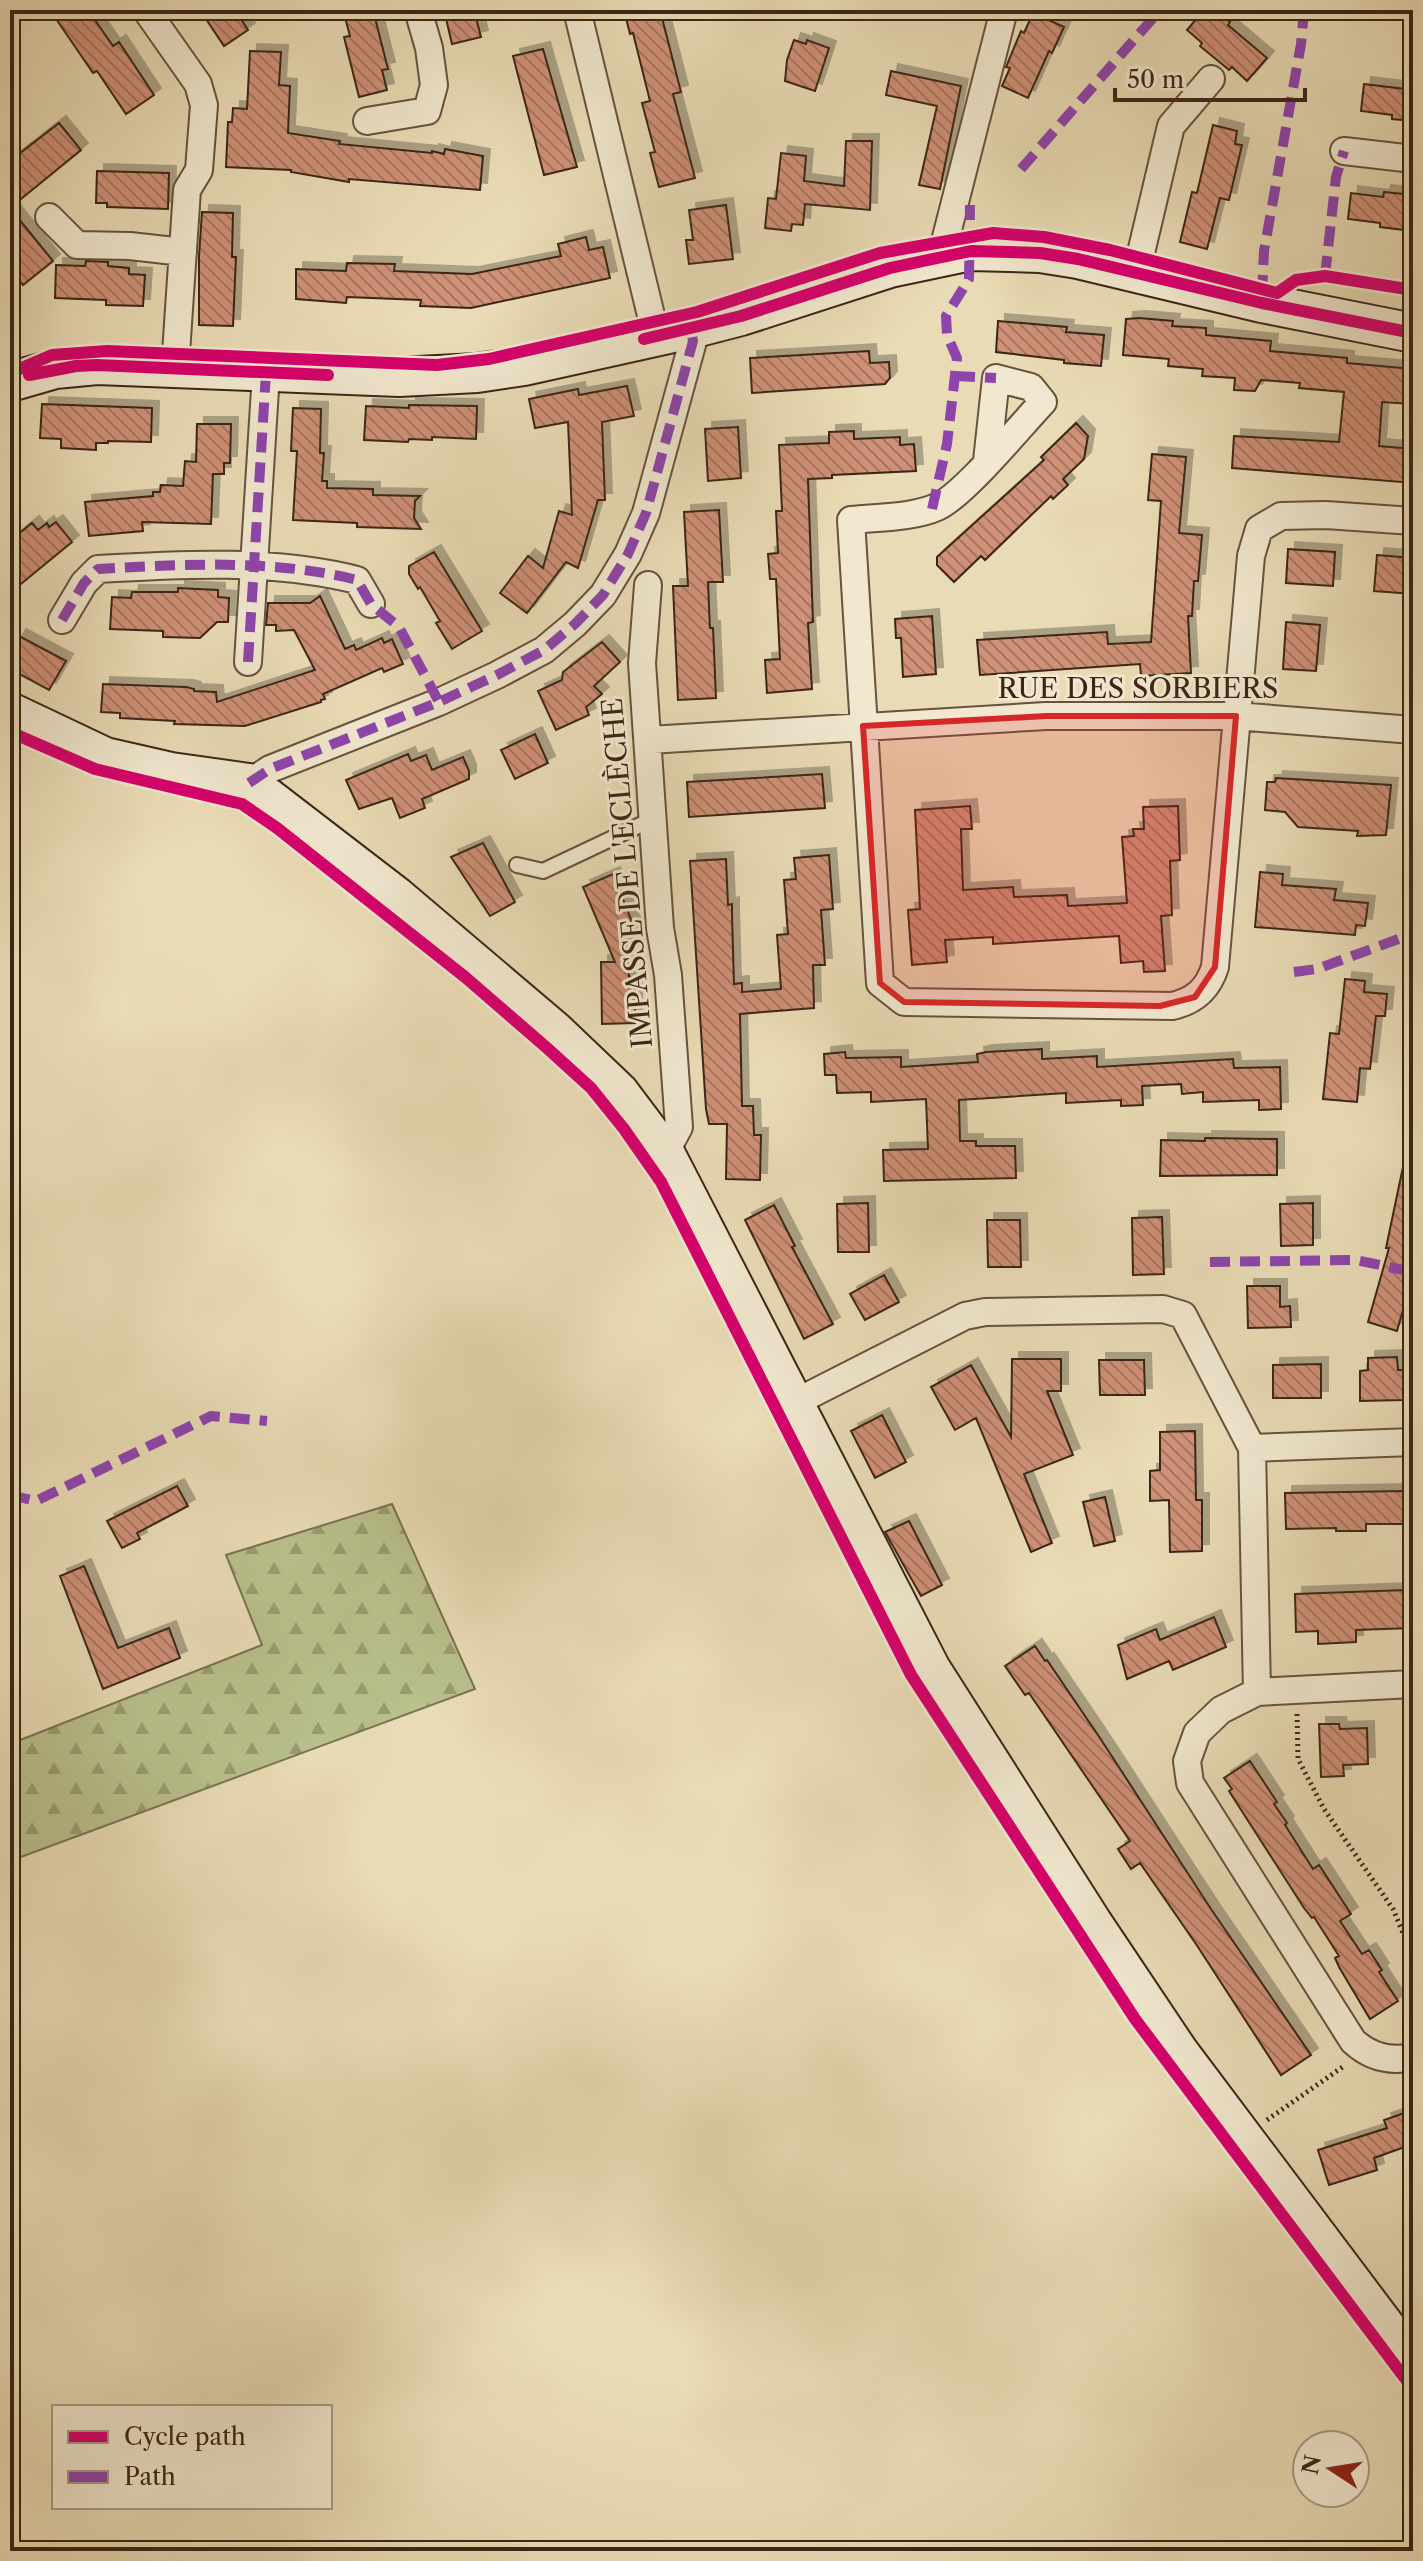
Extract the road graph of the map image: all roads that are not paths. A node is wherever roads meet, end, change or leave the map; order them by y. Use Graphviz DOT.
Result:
graph roads {
  1 [pos="146,10"];
  2 [pos="418,10"];
  3 [pos="577,10"];
  4 [pos="1004,10"];
  5 [pos="1211,79"];
  6 [pos="367,121"];
  7 [pos="1344,151"];
  8 [pos="1413,159"];
  9 [pos="49,217"];
  10 [pos="183,252"];
  11 [pos="941,257"];
  12 [pos="1136,274"];
  13 [pos="674,332"];
  14 [pos="1413,333"];
  15 [pos="175,368"];
  16 [pos="266,373"];
  17 [pos="10,382"];
  18 [pos="987,461"];
  19 [pos="1413,521"];
  20 [pos="253,567"];
  21 [pos="648,585"];
  22 [pos="371,604"];
  23 [pos="62,620"];
  24 [pos="248,662"];
  25 [pos="10,712"];
  26 [pos="1236,716"];
  27 [pos="863,726"];
  28 [pos="1413,730"];
  29 [pos="649,740"];
  30 [pos="249,783"];
  31 [pos="653,819"];
  32 [pos="517,865"];
  33 [pos="665,1153"];
  34 [pos="794,1403"];
  35 [pos="1413,1442"];
  36 [pos="1252,1448"];
  37 [pos="1413,1684"];
  38 [pos="1257,1692"];
  39 [pos="1413,2057"];
  40 [pos="1413,2363"];
  1 -- 10 [label="street"];
  2 -- 6 [label="street"];
  3 -- 13 [label="street"];
  4 -- 11 [label="street"];
  5 -- 12 [label="street"];
  7 -- 8 [label="street"];
  9 -- 10 [label="street"];
  10 -- 15 [label="street"];
  11 -- 12 [label="street"];
  11 -- 13 [label="street"];
  12 -- 14 [label="street"];
  13 -- 16 [label="street"];
  13 -- 30 [label="street"];
  15 -- 16 [label="street"];
  15 -- 17 [label="street"];
  16 -- 20 [label="street"];
  18 -- 27 [label="street"];
  19 -- 26 [label="street"];
  20 -- 22 [label="street"];
  20 -- 23 [label="street"];
  20 -- 24 [label="street"];
  21 -- 29 [label="street, IMPASSE DE L'ECLÈCHE"];
  25 -- 30 [label="street"];
  26 -- 27 [label="street, RUE DES SORBIERS"];
  26 -- 27 [label="street"];
  26 -- 28 [label="street, RUE DES SORBIERS"];
  27 -- 29 [label="street, RUE DES SORBIERS"];
  29 -- 31 [label="street, IMPASSE DE L'ECLÈCHE"];
  30 -- 33 [label="street"];
  31 -- 32 [label="lane"];
  31 -- 33 [label="street, IMPASSE DE L'ECLÈCHE"];
  33 -- 34 [label="street"];
  34 -- 36 [label="street"];
  34 -- 40 [label="street"];
  35 -- 36 [label="street"];
  36 -- 38 [label="street"];
  37 -- 38 [label="street"];
  38 -- 39 [label="street"];
}
